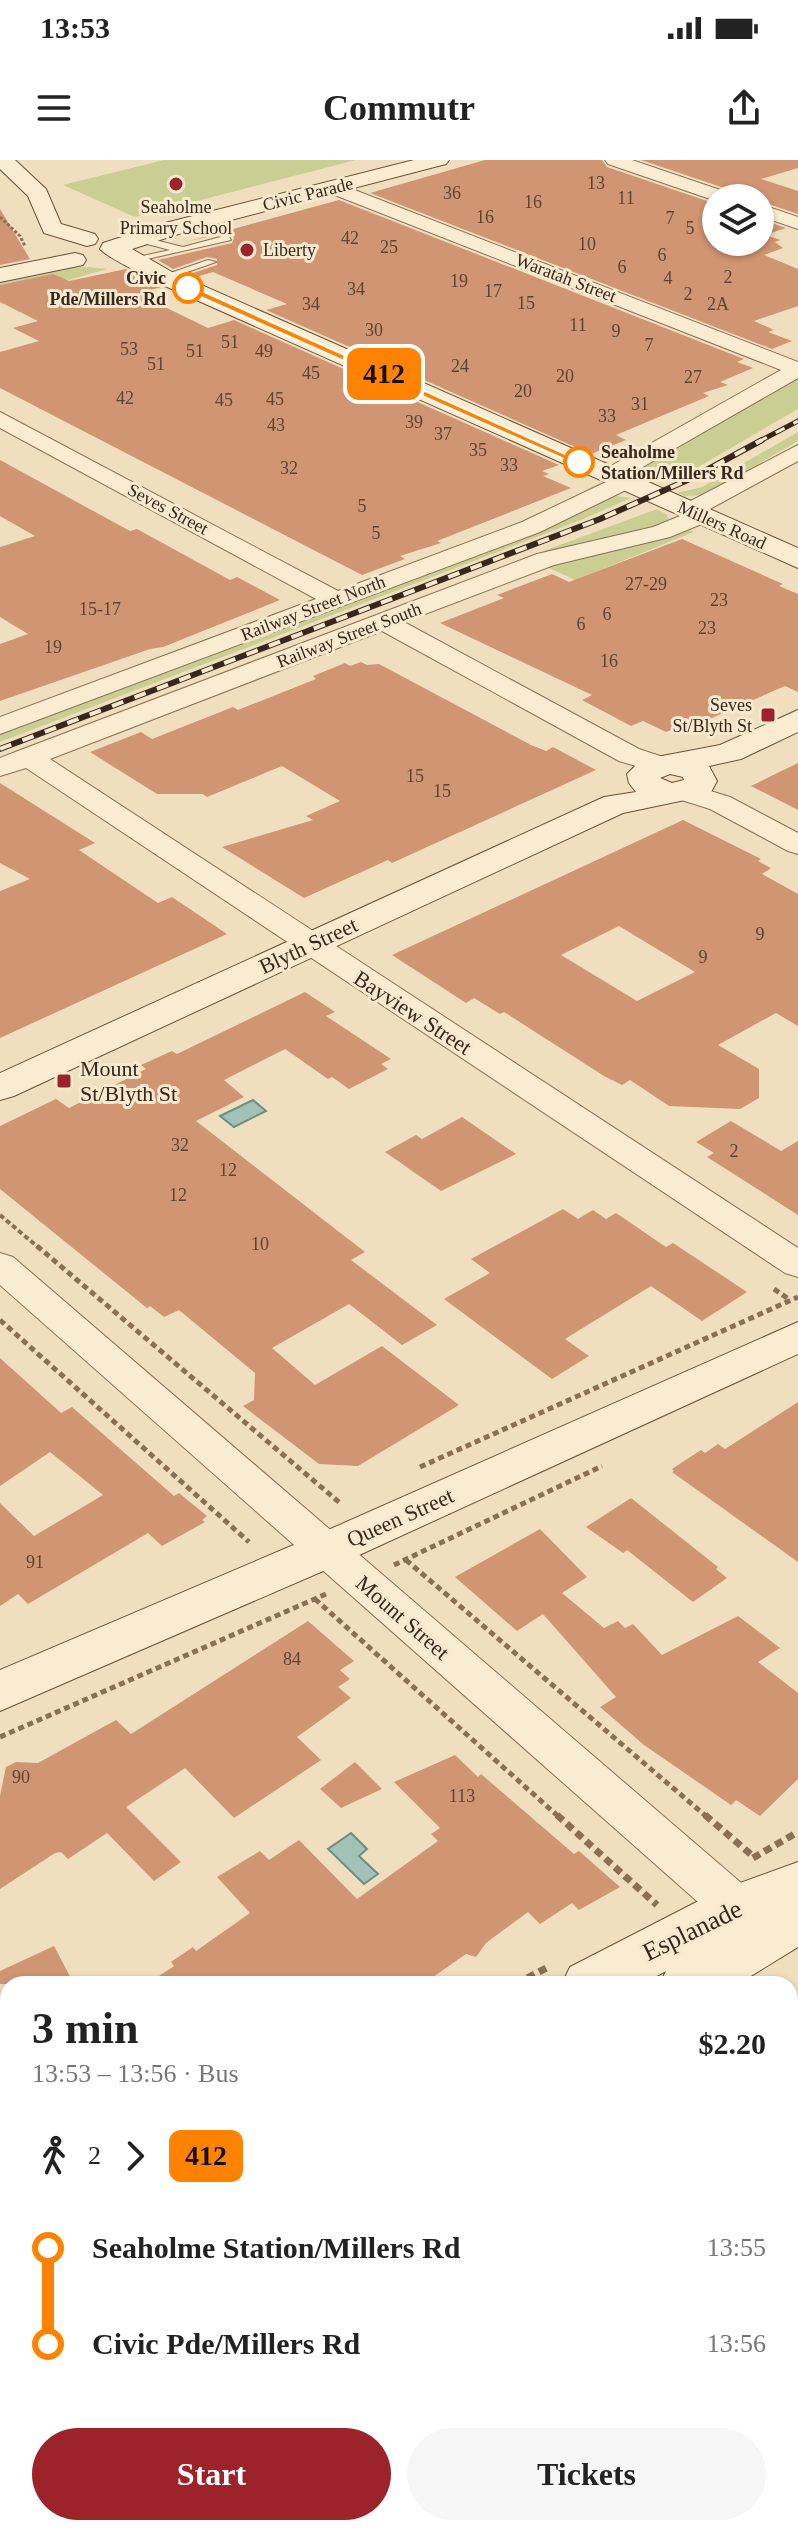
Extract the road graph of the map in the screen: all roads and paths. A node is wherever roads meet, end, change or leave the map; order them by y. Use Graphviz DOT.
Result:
graph roads {
  1 [pos="3,160"];
  2 [pos="439,160"];
  3 [pos="614,160"];
  4 [pos="334,188"];
  5 [pos="702,190"];
  6 [pos="774,215"];
  7 [pos="0,217"];
  8 [pos="202,220"];
  9 [pos="29,223"];
  10 [pos="798,223"];
  11 [pos="177,227"];
  12 [pos="25,246"];
  13 [pos="136,249"];
  14 [pos="50,250"];
  15 [pos="82,250"];
  16 [pos="183,250"];
  17 [pos="0,274"];
  18 [pos="164,277"];
  19 [pos="798,369"];
  20 [pos="0,419"];
  21 [pos="798,452"];
  22 [pos="617,479"];
  23 [pos="695,513"];
  24 [pos="798,559"];
  25 [pos="335,599"];
  26 [pos="385,622"];
  27 [pos="798,720"];
  28 [pos="0,726"];
  29 [pos="14,762"];
  30 [pos="672,778"];
  31 [pos="798,845"];
  32 [pos="311,944"];
  33 [pos="0,1088"];
  34 [pos="0,1215"];
  35 [pos="0,1265"];
  36 [pos="798,1265"];
  37 [pos="798,1297"];
  38 [pos="0,1320"];
  39 [pos="798,1337"];
  40 [pos="412,1470"];
  41 [pos="354,1496"];
  42 [pos="340,1503"];
  43 [pos="312,1536"];
  44 [pos="249,1542"];
  45 [pos="234,1548"];
  46 [pos="406,1560"];
  47 [pos="315,1599"];
  48 [pos="0,1691"];
  49 [pos="771,1900"];
  50 [pos="661,1909"];
  51 [pos="607,1976"];
  52 [pos="696,1976"];
  1 -- 15 [label="main road, Millers Road"];
  2 -- 4 [label="main road, Civic Parade"];
  3 -- 5 [label="street"];
  4 -- 8 [label="main road, Civic Parade"];
  4 -- 19 [label="street, Waratah Street"];
  6 -- 10 [label="street"];
  7 -- 12 [label="path"];
  8 -- 11 [label="main road, Civic Parade"];
  8 -- 16 [label="lane"];
  9 -- 14 [label="main road"];
  11 -- 13 [label="main road, Civic Parade"];
  11 -- 15 [label="main road, Civic Parade"];
  13 -- 15 [label="main road, Millers Road"];
  13 -- 16 [label="lane"];
  13 -- 16 [label="lane"];
  13 -- 18 [label="main road, Millers Road"];
  14 -- 15 [label="main road"];
  14 -- 17 [label="main road, Civic Parade"];
  15 -- 17 [label="main road, Civic Parade"];
  15 -- 18 [label="main road, Millers Road"];
  16 -- 18 [label="lane"];
  18 -- 22 [label="main road, Millers Road"];
  19 -- 22 [label="street, Railway Street North"];
  20 -- 25 [label="street, Seves Street"];
  21 -- 23 [label="street, Railway Street South"];
  22 -- 23 [label="main road, Millers Road"];
  22 -- 25 [label="street, Railway Street North"];
  23 -- 24 [label="main road, Millers Road"];
  23 -- 26 [label="street, Railway Street South"];
  25 -- 28 [label="street, Railway Street North"];
  26 -- 29 [label="street, Railway Street South"];
  26 -- 30 [label="street"];
  27 -- 30 [label="main road, Blyth Street"];
  29 -- 32 [label="street, Bayview Street"];
  30 -- 31 [label="street"];
  30 -- 32 [label="main road, Blyth Street"];
  32 -- 33 [label="main road, Blyth Street"];
  32 -- 36 [label="street, Bayview Street"];
  34 -- 42 [label="path"];
  35 -- 43 [label="street, Mount Street"];
  37 -- 40 [label="path"];
  38 -- 44 [label="path"];
  39 -- 43 [label="main road, Queen Street"];
  41 -- 42 [label="path"];
  42 -- 43 [label="path"];
  43 -- 44 [label="path"];
  43 -- 48 [label="main road, Queen Street"];
  43 -- 49 [label="street, Mount Street"];
  44 -- 45 [label="path"];
  46 -- 49 [label="path"];
  47 -- 50 [label="path"];
  49 -- 51 [label="main road, Esplanade"];
  49 -- 52 [label="main road, Esplanade"];
}
